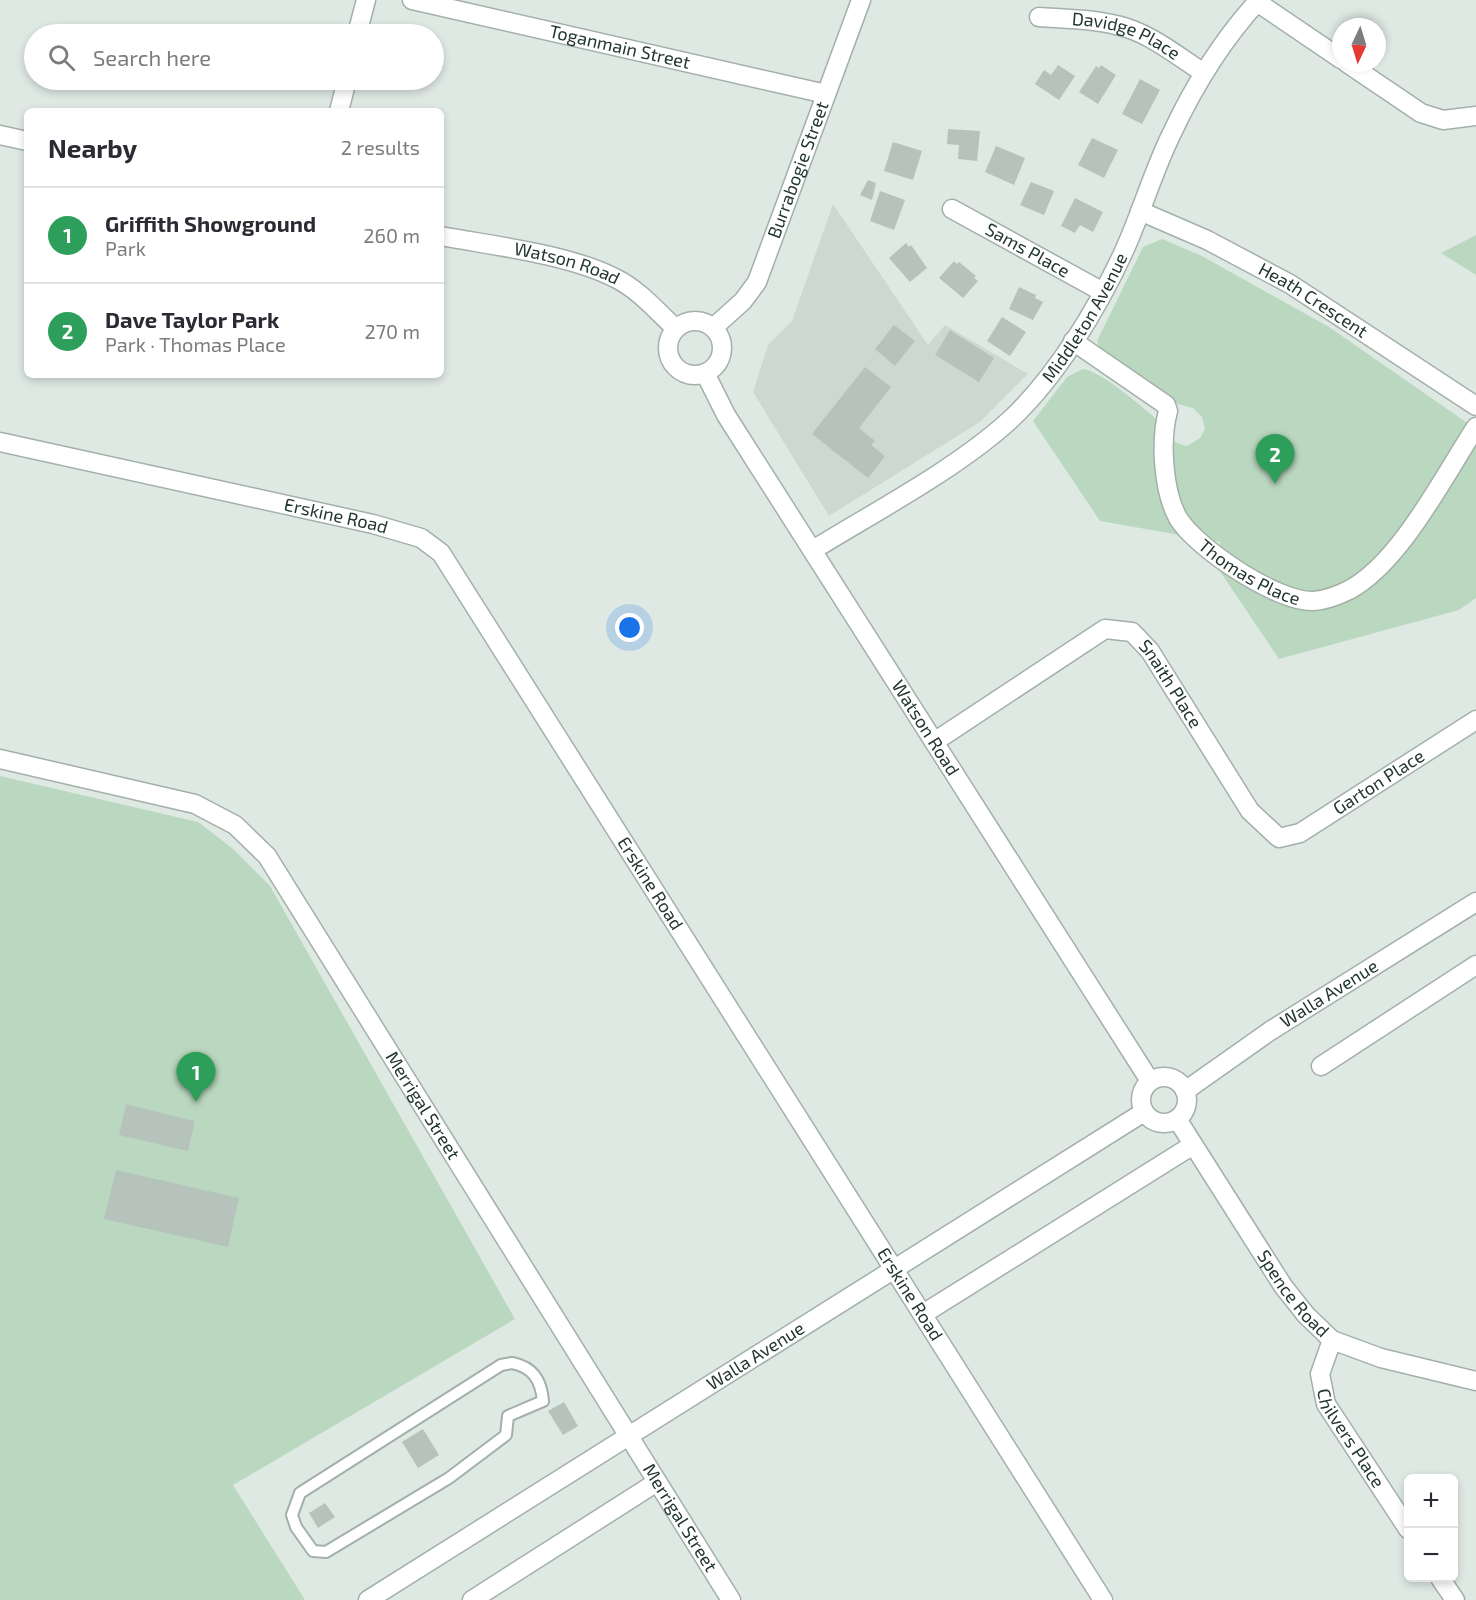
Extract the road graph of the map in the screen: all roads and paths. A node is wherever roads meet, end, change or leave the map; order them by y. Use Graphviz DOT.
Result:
graph roads {
  1 [pos="366,0"];
  2 [pos="412,0"];
  3 [pos="861,0"];
  4 [pos="1258,1"];
  5 [pos="1039,17"];
  6 [pos="360,24"];
  7 [pos="1332,53"];
  8 [pos="1361,72"];
  9 [pos="1204,73"];
  10 [pos="344,90"];
  11 [pos="826,94"];
  12 [pos="340,108"];
  13 [pos="1476,116"];
  14 [pos="0,135"];
  15 [pos="24,140"];
  16 [pos="952,209"];
  17 [pos="1140,211"];
  18 [pos="444,237"];
  19 [pos="1103,292"];
  20 [pos="714,327"];
  21 [pos="675,328"];
  22 [pos="1073,341"];
  23 [pos="705,374"];
  24 [pos="1476,406"];
  25 [pos="1476,427"];
  26 [pos="0,442"];
  27 [pos="813,550"];
  28 [pos="1476,720"];
  29 [pos="934,742"];
  30 [pos="0,759"];
  31 [pos="1279,838"];
  32 [pos="1476,902"];
  33 [pos="1476,964"];
  34 [pos="1321,1066"];
  35 [pos="1150,1081"];
  36 [pos="1185,1090"];
  37 [pos="1144,1112"];
  38 [pos="1177,1119"];
  39 [pos="1193,1145"];
  40 [pos="895,1269"];
  41 [pos="923,1314"];
  42 [pos="1332,1340"];
  43 [pos="1476,1381"];
  44 [pos="628,1436"];
  45 [pos="490,1448"];
  46 [pos="657,1482"];
  47 [pos="1407,1528"];
  48 [pos="1443,1582"];
  49 [pos="368,1600"];
  50 [pos="472,1600"];
  51 [pos="731,1600"];
  52 [pos="1103,1600"];
  53 [pos="1455,1600"];
  1 -- 6 [label="street"];
  2 -- 11 [label="street, Toganmain Street"];
  3 -- 11 [label="street, Burrabogie Street"];
  4 -- 7 [label="street"];
  4 -- 9 [label="street, Middleton Avenue"];
  5 -- 9 [label="street, Davidge Place"];
  8 -- 13 [label="street"];
  9 -- 17 [label="street, Middleton Avenue"];
  10 -- 12 [label="street"];
  11 -- 20 [label="street, Burrabogie Street"];
  14 -- 15 [label="street"];
  16 -- 19 [label="street, Sams Place"];
  17 -- 19 [label="street, Middleton Avenue"];
  17 -- 24 [label="street, Heath Crescent"];
  18 -- 21 [label="street, Watson Road"];
  19 -- 22 [label="street, Middleton Avenue"];
  20 -- 21 [label="street"];
  20 -- 23 [label="street"];
  21 -- 23 [label="street"];
  22 -- 25 [label="street, Thomas Place"];
  22 -- 27 [label="street, Middleton Avenue"];
  23 -- 27 [label="street, Watson Road"];
  26 -- 40 [label="street, Erskine Road"];
  27 -- 29 [label="street, Watson Road"];
  28 -- 31 [label="street, Garton Place"];
  29 -- 31 [label="street, Snaith Place"];
  29 -- 35 [label="street, Watson Road"];
  30 -- 44 [label="street, Merrigal Street"];
  32 -- 36 [label="street, Walla Avenue"];
  33 -- 34 [label="street"];
  35 -- 36 [label="street"];
  35 -- 37 [label="street"];
  36 -- 38 [label="street"];
  37 -- 38 [label="street"];
  37 -- 40 [label="street, Walla Avenue"];
  38 -- 39 [label="street, Spence Road"];
  39 -- 41 [label="street"];
  39 -- 42 [label="street, Spence Road"];
  40 -- 41 [label="street, Erskine Road"];
  40 -- 44 [label="street, Walla Avenue"];
  41 -- 52 [label="street, Erskine Road"];
  42 -- 43 [label="street, Spence Road"];
  42 -- 47 [label="street, Chilvers Place"];
  44 -- 46 [label="street, Merrigal Street"];
  44 -- 49 [label="street, Walla Avenue"];
  45 -- 45 [label="lane"];
  46 -- 50 [label="street"];
  46 -- 51 [label="street, Merrigal Street"];
  48 -- 53 [label="street"];
}
